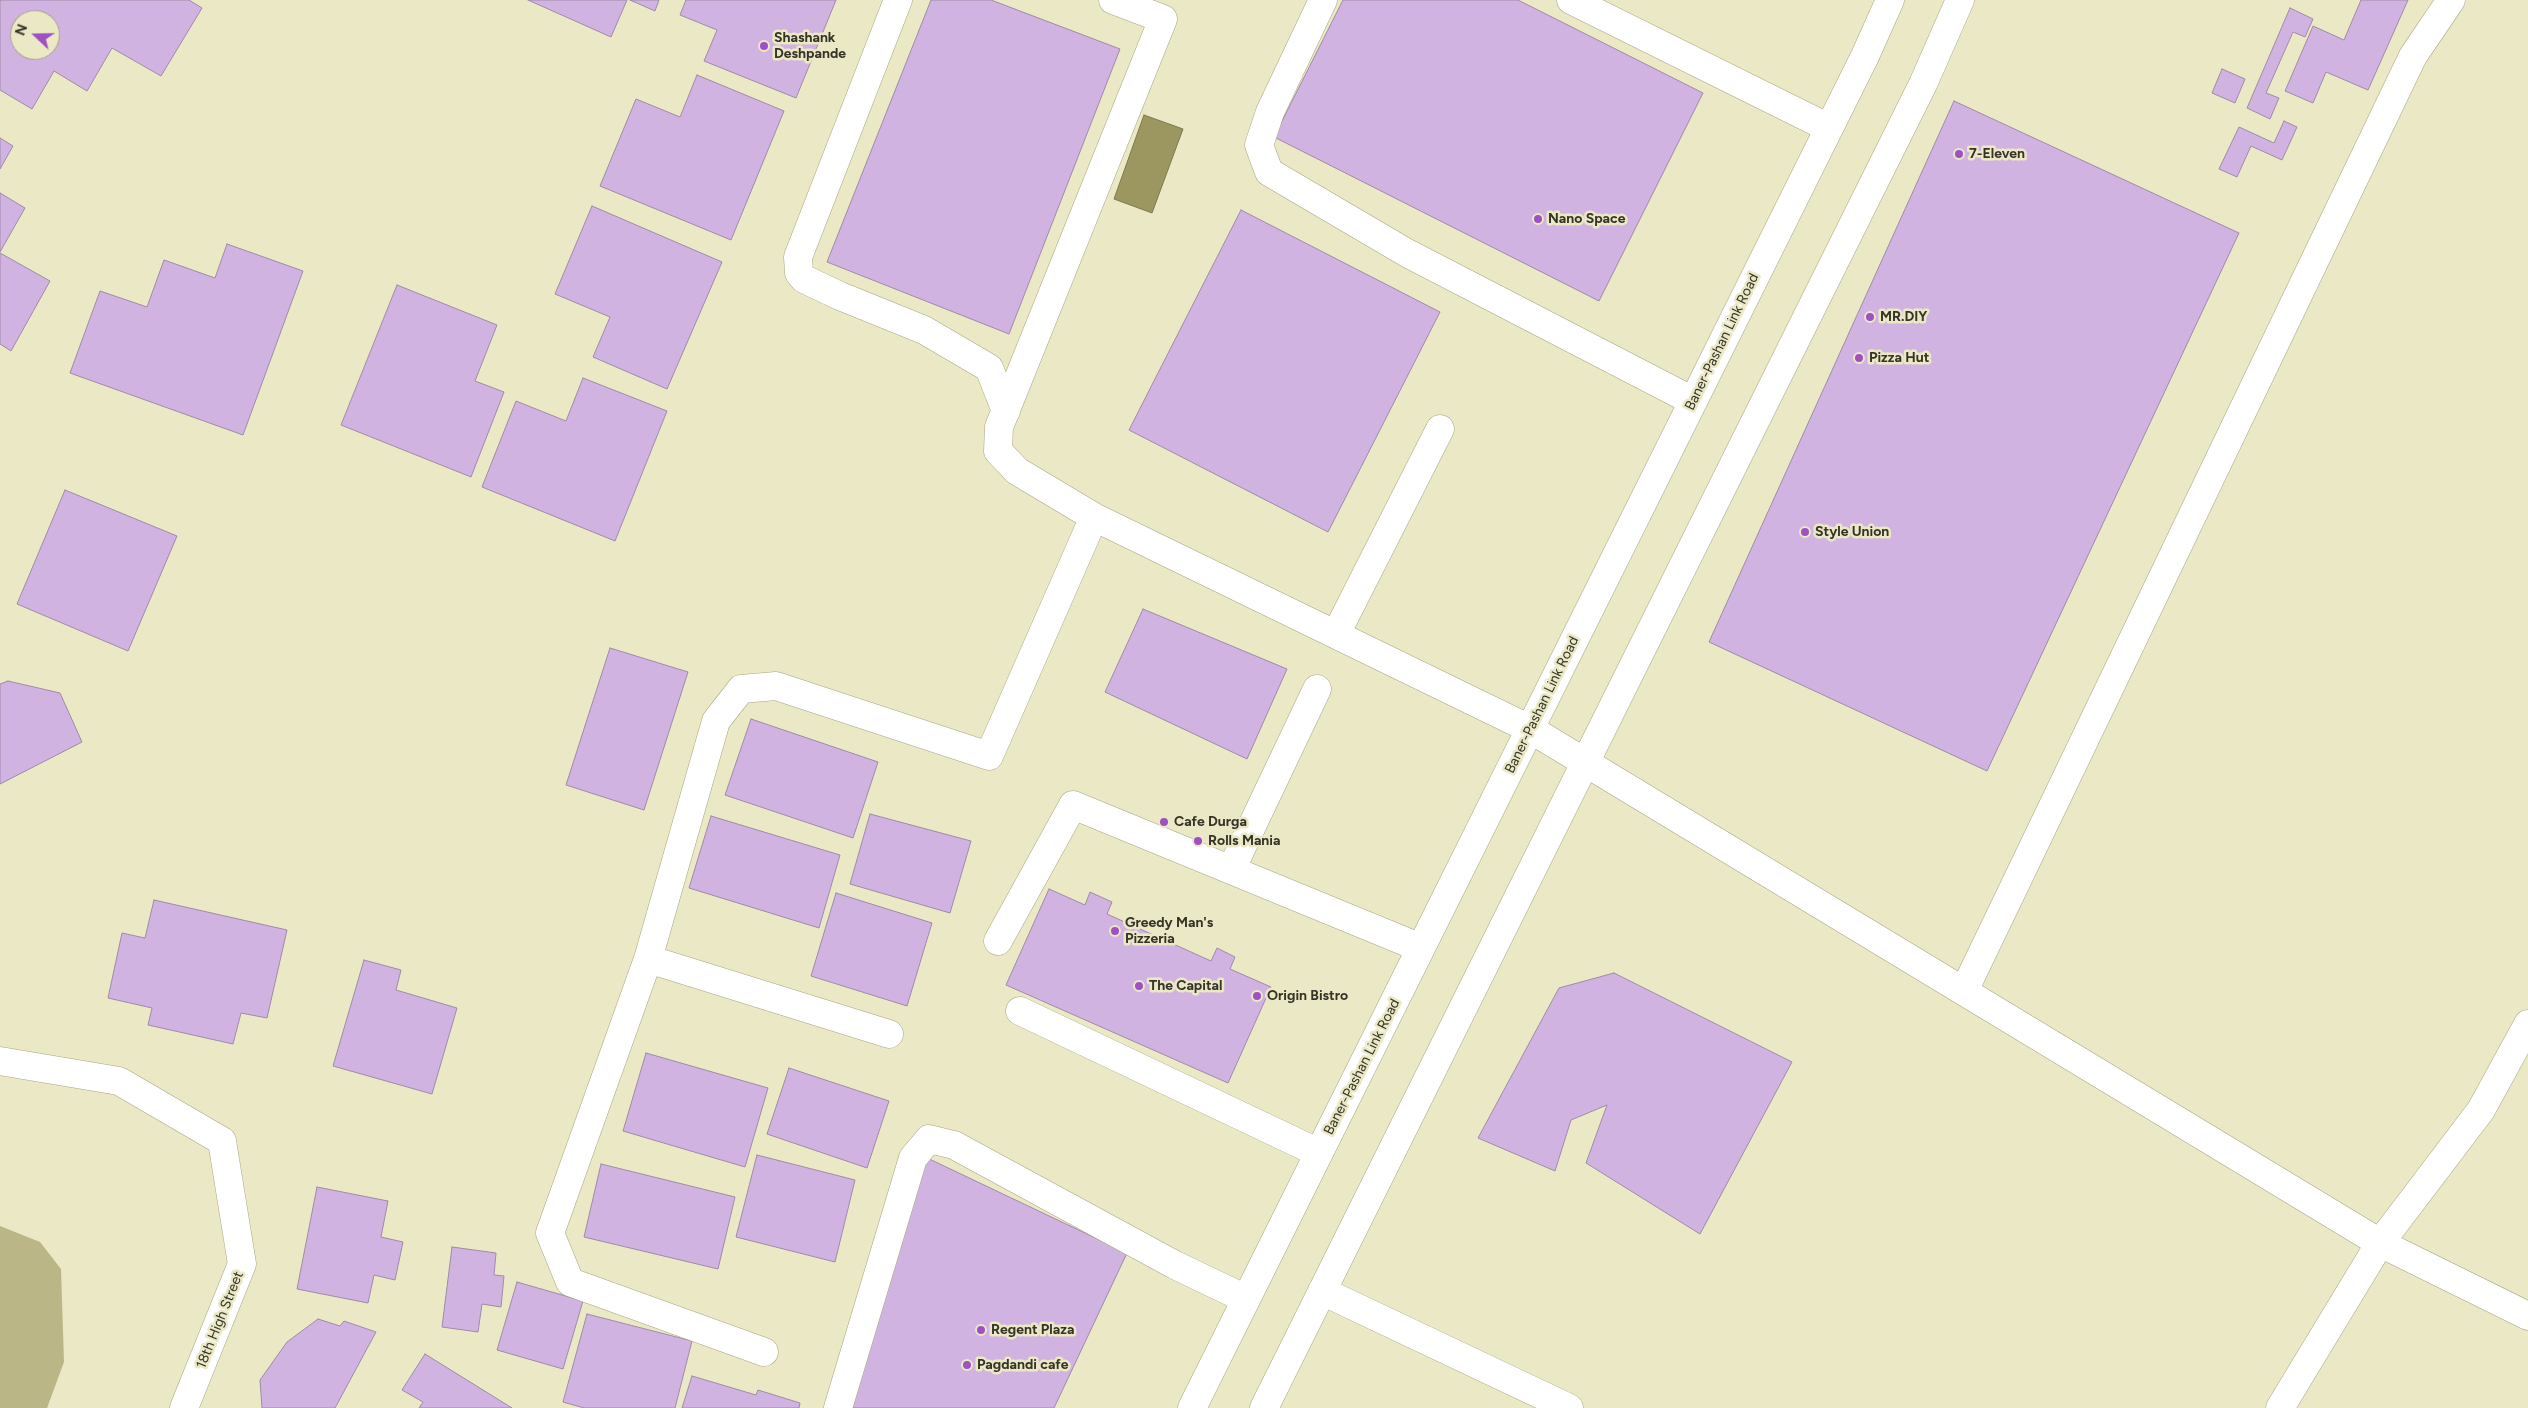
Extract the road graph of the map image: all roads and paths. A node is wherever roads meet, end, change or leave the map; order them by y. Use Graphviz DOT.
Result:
graph roads {
  1 [pos="898,0"];
  2 [pos="1112,0"];
  3 [pos="1323,0"];
  4 [pos="1571,0"];
  5 [pos="1890,0"];
  6 [pos="1960,0"];
  7 [pos="2451,0"];
  8 [pos="1829,128"];
  9 [pos="1693,401"];
  10 [pos="1006,411"];
  11 [pos="1440,429"];
  12 [pos="1094,516"];
  13 [pos="1336,634"];
  14 [pos="1317,689"];
  15 [pos="1530,729"];
  16 [pos="1585,762"];
  17 [pos="1231,870"];
  18 [pos="998,941"];
  19 [pos="1422,948"];
  20 [pos="648,959"];
  21 [pos="1964,991"];
  22 [pos="1020,1011"];
  23 [pos="2528,1024"];
  24 [pos="889,1034"];
  25 [pos="0,1061"];
  26 [pos="1319,1153"];
  27 [pos="2380,1243"];
  28 [pos="1322,1292"];
  29 [pos="1246,1299"];
  30 [pos="2528,1316"];
  31 [pos="764,1352"];
  32 [pos="184,1408"];
  33 [pos="838,1408"];
  34 [pos="1192,1408"];
  35 [pos="1264,1408"];
  36 [pos="1569,1408"];
  37 [pos="2280,1408"];
  1 -- 10 [label="street"];
  2 -- 10 [label="street"];
  3 -- 9 [label="street"];
  4 -- 8 [label="street"];
  5 -- 8 [label="street, Baner-Pashan Link Road"];
  6 -- 16 [label="street"];
  7 -- 21 [label="street"];
  8 -- 9 [label="street, Baner-Pashan Link Road"];
  9 -- 15 [label="street, Baner-Pashan Link Road"];
  10 -- 12 [label="street"];
  11 -- 13 [label="street"];
  12 -- 13 [label="street"];
  12 -- 20 [label="street"];
  13 -- 15 [label="street"];
  14 -- 17 [label="street"];
  15 -- 16 [label="street"];
  15 -- 19 [label="street, Baner-Pashan Link Road"];
  16 -- 21 [label="street"];
  16 -- 28 [label="street"];
  17 -- 18 [label="street"];
  17 -- 19 [label="street"];
  19 -- 26 [label="street, Baner-Pashan Link Road"];
  20 -- 24 [label="street"];
  20 -- 31 [label="street"];
  21 -- 27 [label="street"];
  22 -- 26 [label="street"];
  23 -- 27 [label="street"];
  25 -- 32 [label="street, 18th High Street"];
  26 -- 29 [label="street, Baner-Pashan Link Road"];
  27 -- 30 [label="street"];
  27 -- 37 [label="street"];
  28 -- 35 [label="street"];
  28 -- 36 [label="street"];
  29 -- 33 [label="street"];
  29 -- 34 [label="street, Baner-Pashan Link Road"];
}
